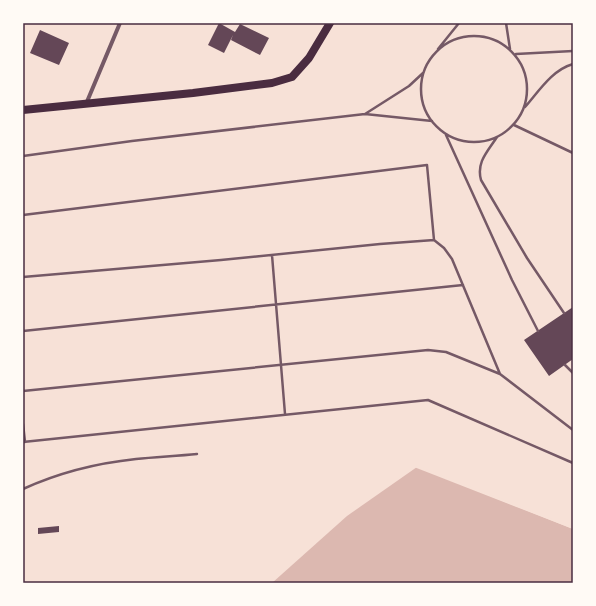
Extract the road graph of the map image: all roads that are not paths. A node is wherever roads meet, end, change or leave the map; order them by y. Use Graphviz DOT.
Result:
graph roads {
  1 [pos="119,23"];
  2 [pos="330,23"];
  3 [pos="459,23"];
  4 [pos="506,23"];
  5 [pos="510,49"];
  6 [pos="573,51"];
  7 [pos="435,53"];
  8 [pos="515,54"];
  9 [pos="573,64"];
  10 [pos="424,72"];
  11 [pos="86,104"];
  12 [pos="525,108"];
  13 [pos="23,110"];
  14 [pos="365,114"];
  15 [pos="432,121"];
  16 [pos="514,125"];
  17 [pos="446,134"];
  18 [pos="497,137"];
  19 [pos="573,153"];
  20 [pos="23,156"];
  21 [pos="23,215"];
  22 [pos="434,240"];
  23 [pos="272,255"];
  24 [pos="23,277"];
  25 [pos="463,285"];
  26 [pos="276,304"];
  27 [pos="564,313"];
  28 [pos="23,331"];
  29 [pos="538,331"];
  30 [pos="282,365"];
  31 [pos="565,365"];
  32 [pos="573,373"];
  33 [pos="500,374"];
  34 [pos="23,391"];
  35 [pos="285,414"];
  36 [pos="23,424"];
  37 [pos="573,430"];
  38 [pos="24,442"];
  39 [pos="197,454"];
  40 [pos="573,463"];
  41 [pos="23,490"];
  1 -- 11 [label="street"];
  2 -- 11 [label="main road"];
  3 -- 7 [label="lane"];
  4 -- 5 [label="lane"];
  5 -- 7 [label="lane"];
  5 -- 8 [label="lane"];
  6 -- 8 [label="lane"];
  7 -- 10 [label="lane"];
  8 -- 12 [label="lane"];
  9 -- 12 [label="lane"];
  10 -- 14 [label="lane"];
  10 -- 15 [label="lane"];
  11 -- 13 [label="main road"];
  12 -- 16 [label="lane"];
  14 -- 15 [label="lane"];
  14 -- 20 [label="lane"];
  15 -- 17 [label="lane"];
  16 -- 18 [label="lane"];
  16 -- 19 [label="lane"];
  17 -- 18 [label="lane"];
  17 -- 29 [label="lane"];
  18 -- 27 [label="lane"];
  21 -- 22 [label="lane"];
  22 -- 23 [label="lane"];
  22 -- 25 [label="lane"];
  23 -- 24 [label="lane"];
  23 -- 26 [label="lane"];
  25 -- 26 [label="lane"];
  25 -- 33 [label="lane"];
  26 -- 28 [label="lane"];
  26 -- 30 [label="lane"];
  30 -- 33 [label="lane"];
  30 -- 34 [label="lane"];
  30 -- 35 [label="lane"];
  31 -- 32 [label="lane"];
  33 -- 37 [label="lane"];
  35 -- 38 [label="lane"];
  35 -- 40 [label="lane"];
  36 -- 38 [label="lane"];
  39 -- 41 [label="lane"];
}
